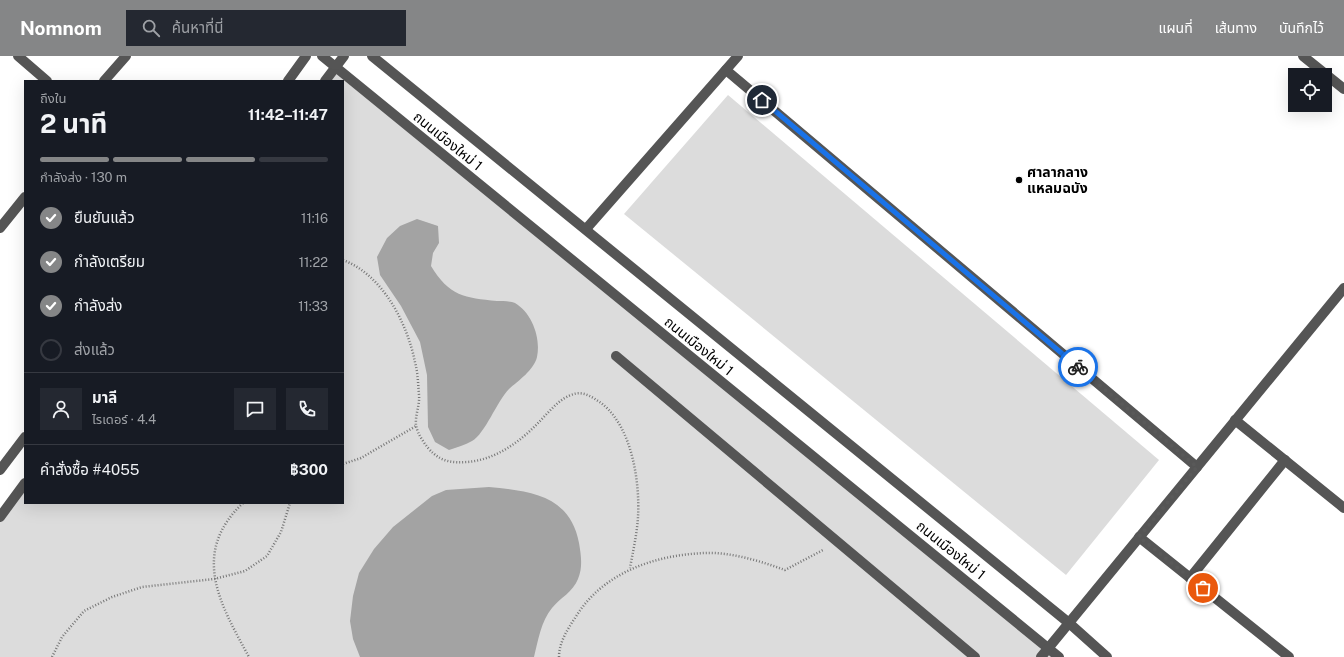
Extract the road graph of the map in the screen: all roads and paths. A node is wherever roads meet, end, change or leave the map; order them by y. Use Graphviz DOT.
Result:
graph roads {
  1 [pos="18,56"];
  2 [pos="126,56"];
  3 [pos="306,56"];
  4 [pos="322,56"];
  5 [pos="344,56"];
  6 [pos="372,56"];
  7 [pos="738,56"];
  8 [pos="1303,56"];
  9 [pos="335,67"];
  10 [pos="726,70"];
  11 [pos="46,80"];
  12 [pos="105,80"];
  13 [pos="289,80"];
  14 [pos="325,80"];
  15 [pos="1344,89"];
  16 [pos="24,198"];
  17 [pos="0,228"];
  18 [pos="586,229"];
  19 [pos="344,260"];
  20 [pos="1342,294"];
  21 [pos="616,356"];
  22 [pos="1235,420"];
  23 [pos="416,426"];
  24 [pos="23,442"];
  25 [pos="1285,460"];
  26 [pos="344,464"];
  27 [pos="1197,467"];
  28 [pos="0,470"];
  29 [pos="24,484"];
  30 [pos="242,504"];
  31 [pos="290,504"];
  32 [pos="1344,508"];
  33 [pos="0,517"];
  34 [pos="1139,537"];
  35 [pos="838,542"];
  36 [pos="630,568"];
  37 [pos="1190,578"];
  38 [pos="214,579"];
  39 [pos="1069,623"];
  40 [pos="1048,647"];
  41 [pos="52,657"];
  42 [pos="249,657"];
  43 [pos="559,657"];
  44 [pos="975,657"];
  45 [pos="1041,657"];
  46 [pos="1059,657"];
  47 [pos="1107,657"];
  48 [pos="1289,657"];
  1 -- 11 [label="street"];
  2 -- 12 [label="street"];
  3 -- 13 [label="street"];
  4 -- 9 [label="street, ถนนเมืองใหม่ 1"];
  5 -- 9 [label="street"];
  6 -- 18 [label="street, ถนนเมืองใหม่ 1"];
  7 -- 10 [label="street"];
  8 -- 15 [label="street"];
  9 -- 14 [label="street"];
  9 -- 40 [label="street, ถนนเมืองใหม่ 1"];
  10 -- 18 [label="street"];
  10 -- 27 [label="street"];
  16 -- 17 [label="street"];
  18 -- 39 [label="street, ถนนเมืองใหม่ 1"];
  19 -- 23 [label="path"];
  20 -- 22 [label="street"];
  21 -- 35 [label="street"];
  22 -- 25 [label="street"];
  22 -- 27 [label="street"];
  23 -- 26 [label="path"];
  23 -- 36 [label="path"];
  24 -- 28 [label="street"];
  25 -- 32 [label="street"];
  25 -- 37 [label="street"];
  27 -- 34 [label="street"];
  29 -- 33 [label="street"];
  30 -- 38 [label="path"];
  31 -- 38 [label="path"];
  34 -- 37 [label="street"];
  34 -- 39 [label="street"];
  35 -- 36 [label="path"];
  35 -- 44 [label="street"];
  36 -- 43 [label="path"];
  37 -- 48 [label="street"];
  38 -- 41 [label="path"];
  38 -- 42 [label="path"];
  39 -- 40 [label="street"];
  39 -- 47 [label="street, ถนนเมืองใหม่ 1"];
  40 -- 45 [label="street"];
  40 -- 46 [label="street, ถนนเมืองใหม่ 1"];
}
